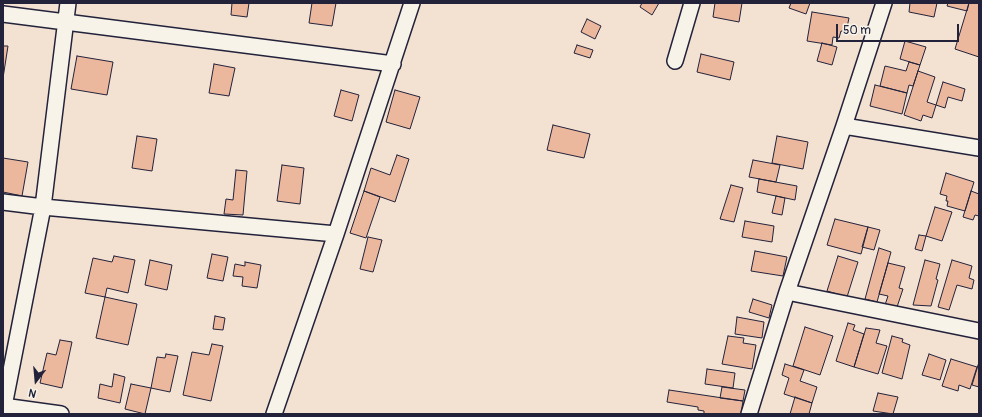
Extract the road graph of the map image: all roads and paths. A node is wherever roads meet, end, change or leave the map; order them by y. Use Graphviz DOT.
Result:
graph roads {
  1 [pos="68,3"];
  2 [pos="412,3"];
  3 [pos="692,3"];
  4 [pos="884,3"];
  5 [pos="3,14"];
  6 [pos="65,23"];
  7 [pos="675,61"];
  8 [pos="393,64"];
  9 [pos="844,126"];
  10 [pos="979,148"];
  11 [pos="3,202"];
  12 [pos="43,208"];
  13 [pos="336,234"];
  14 [pos="787,292"];
  15 [pos="979,332"];
  16 [pos="3,406"];
  17 [pos="61,414"];
  18 [pos="274,414"];
  19 [pos="749,414"];
  1 -- 6 [label="street"];
  2 -- 8 [label="street"];
  3 -- 7 [label="street"];
  4 -- 9 [label="street"];
  5 -- 6 [label="street"];
  6 -- 8 [label="street"];
  6 -- 12 [label="street"];
  8 -- 13 [label="street"];
  9 -- 10 [label="street"];
  9 -- 14 [label="street"];
  11 -- 12 [label="street"];
  12 -- 13 [label="street"];
  12 -- 16 [label="street"];
  13 -- 18 [label="street"];
  14 -- 15 [label="street"];
  14 -- 19 [label="street"];
  16 -- 17 [label="street"];
}
